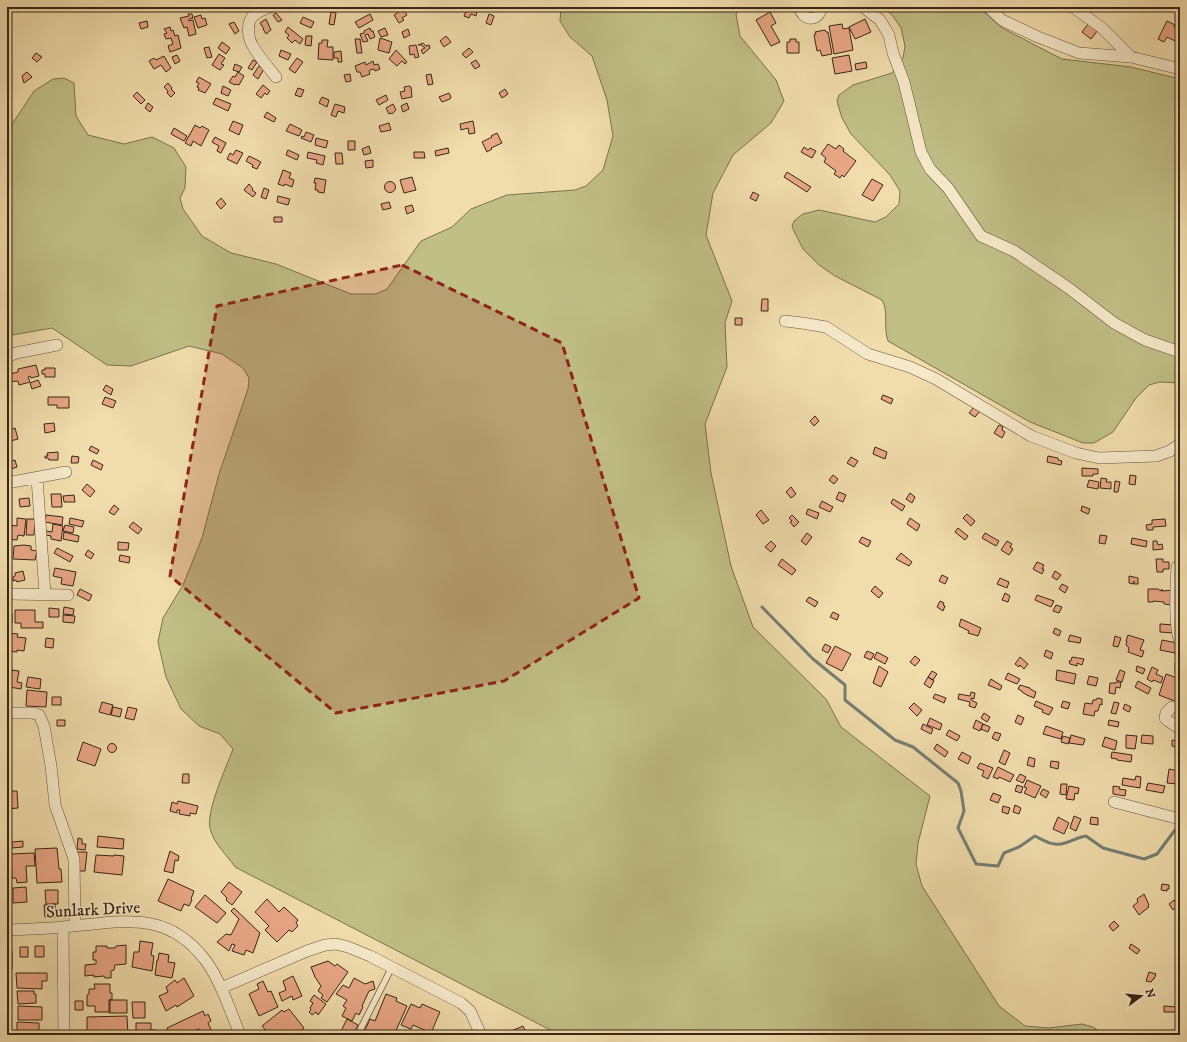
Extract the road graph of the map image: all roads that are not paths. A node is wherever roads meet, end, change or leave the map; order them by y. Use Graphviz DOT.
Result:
graph roads {
  1 [pos="270,7"];
  2 [pos="799,7"];
  3 [pos="822,7"];
  4 [pos="863,7"];
  5 [pos="988,7"];
  6 [pos="1074,7"];
  7 [pos="1131,57"];
  8 [pos="1180,69"];
  9 [pos="276,76"];
  10 [pos="784,321"];
  11 [pos="57,345"];
  12 [pos="1180,352"];
  13 [pos="7,357"];
  14 [pos="1180,444"];
  15 [pos="66,472"];
  16 [pos="37,478"];
  17 [pos="7,483"];
  18 [pos="1180,565"];
  19 [pos="7,594"];
  20 [pos="45,594"];
  21 [pos="68,595"];
  22 [pos="1180,642"];
  23 [pos="1180,665"];
  24 [pos="1180,670"];
  25 [pos="1180,707"];
  26 [pos="7,713"];
  27 [pos="1180,730"];
  28 [pos="1114,802"];
  29 [pos="1180,819"];
  30 [pos="75,925"];
  31 [pos="62,927"];
  32 [pos="7,930"];
  33 [pos="392,967"];
  34 [pos="221,988"];
  35 [pos="64,1035"];
  36 [pos="240,1035"];
  37 [pos="360,1035"];
  38 [pos="481,1035"];
  1 -- 9 [label="street"];
  2 -- 3 [label="street"];
  4 -- 12 [label="street"];
  5 -- 7 [label="street"];
  6 -- 7 [label="street"];
  7 -- 8 [label="street"];
  10 -- 14 [label="street"];
  11 -- 13 [label="street"];
  15 -- 16 [label="street"];
  16 -- 17 [label="street"];
  16 -- 20 [label="street"];
  18 -- 22 [label="street"];
  19 -- 20 [label="street"];
  20 -- 21 [label="street"];
  23 -- 24 [label="street"];
  25 -- 27 [label="street"];
  26 -- 30 [label="street"];
  28 -- 29 [label="street"];
  30 -- 31 [label="street, Sunlark Drive"];
  30 -- 34 [label="street, Sunlark Drive"];
  31 -- 32 [label="street, Sunlark Drive"];
  31 -- 35 [label="street"];
  33 -- 34 [label="street"];
  33 -- 37 [label="lane"];
  33 -- 38 [label="street"];
  34 -- 36 [label="street, Sunlark Drive"];
}
